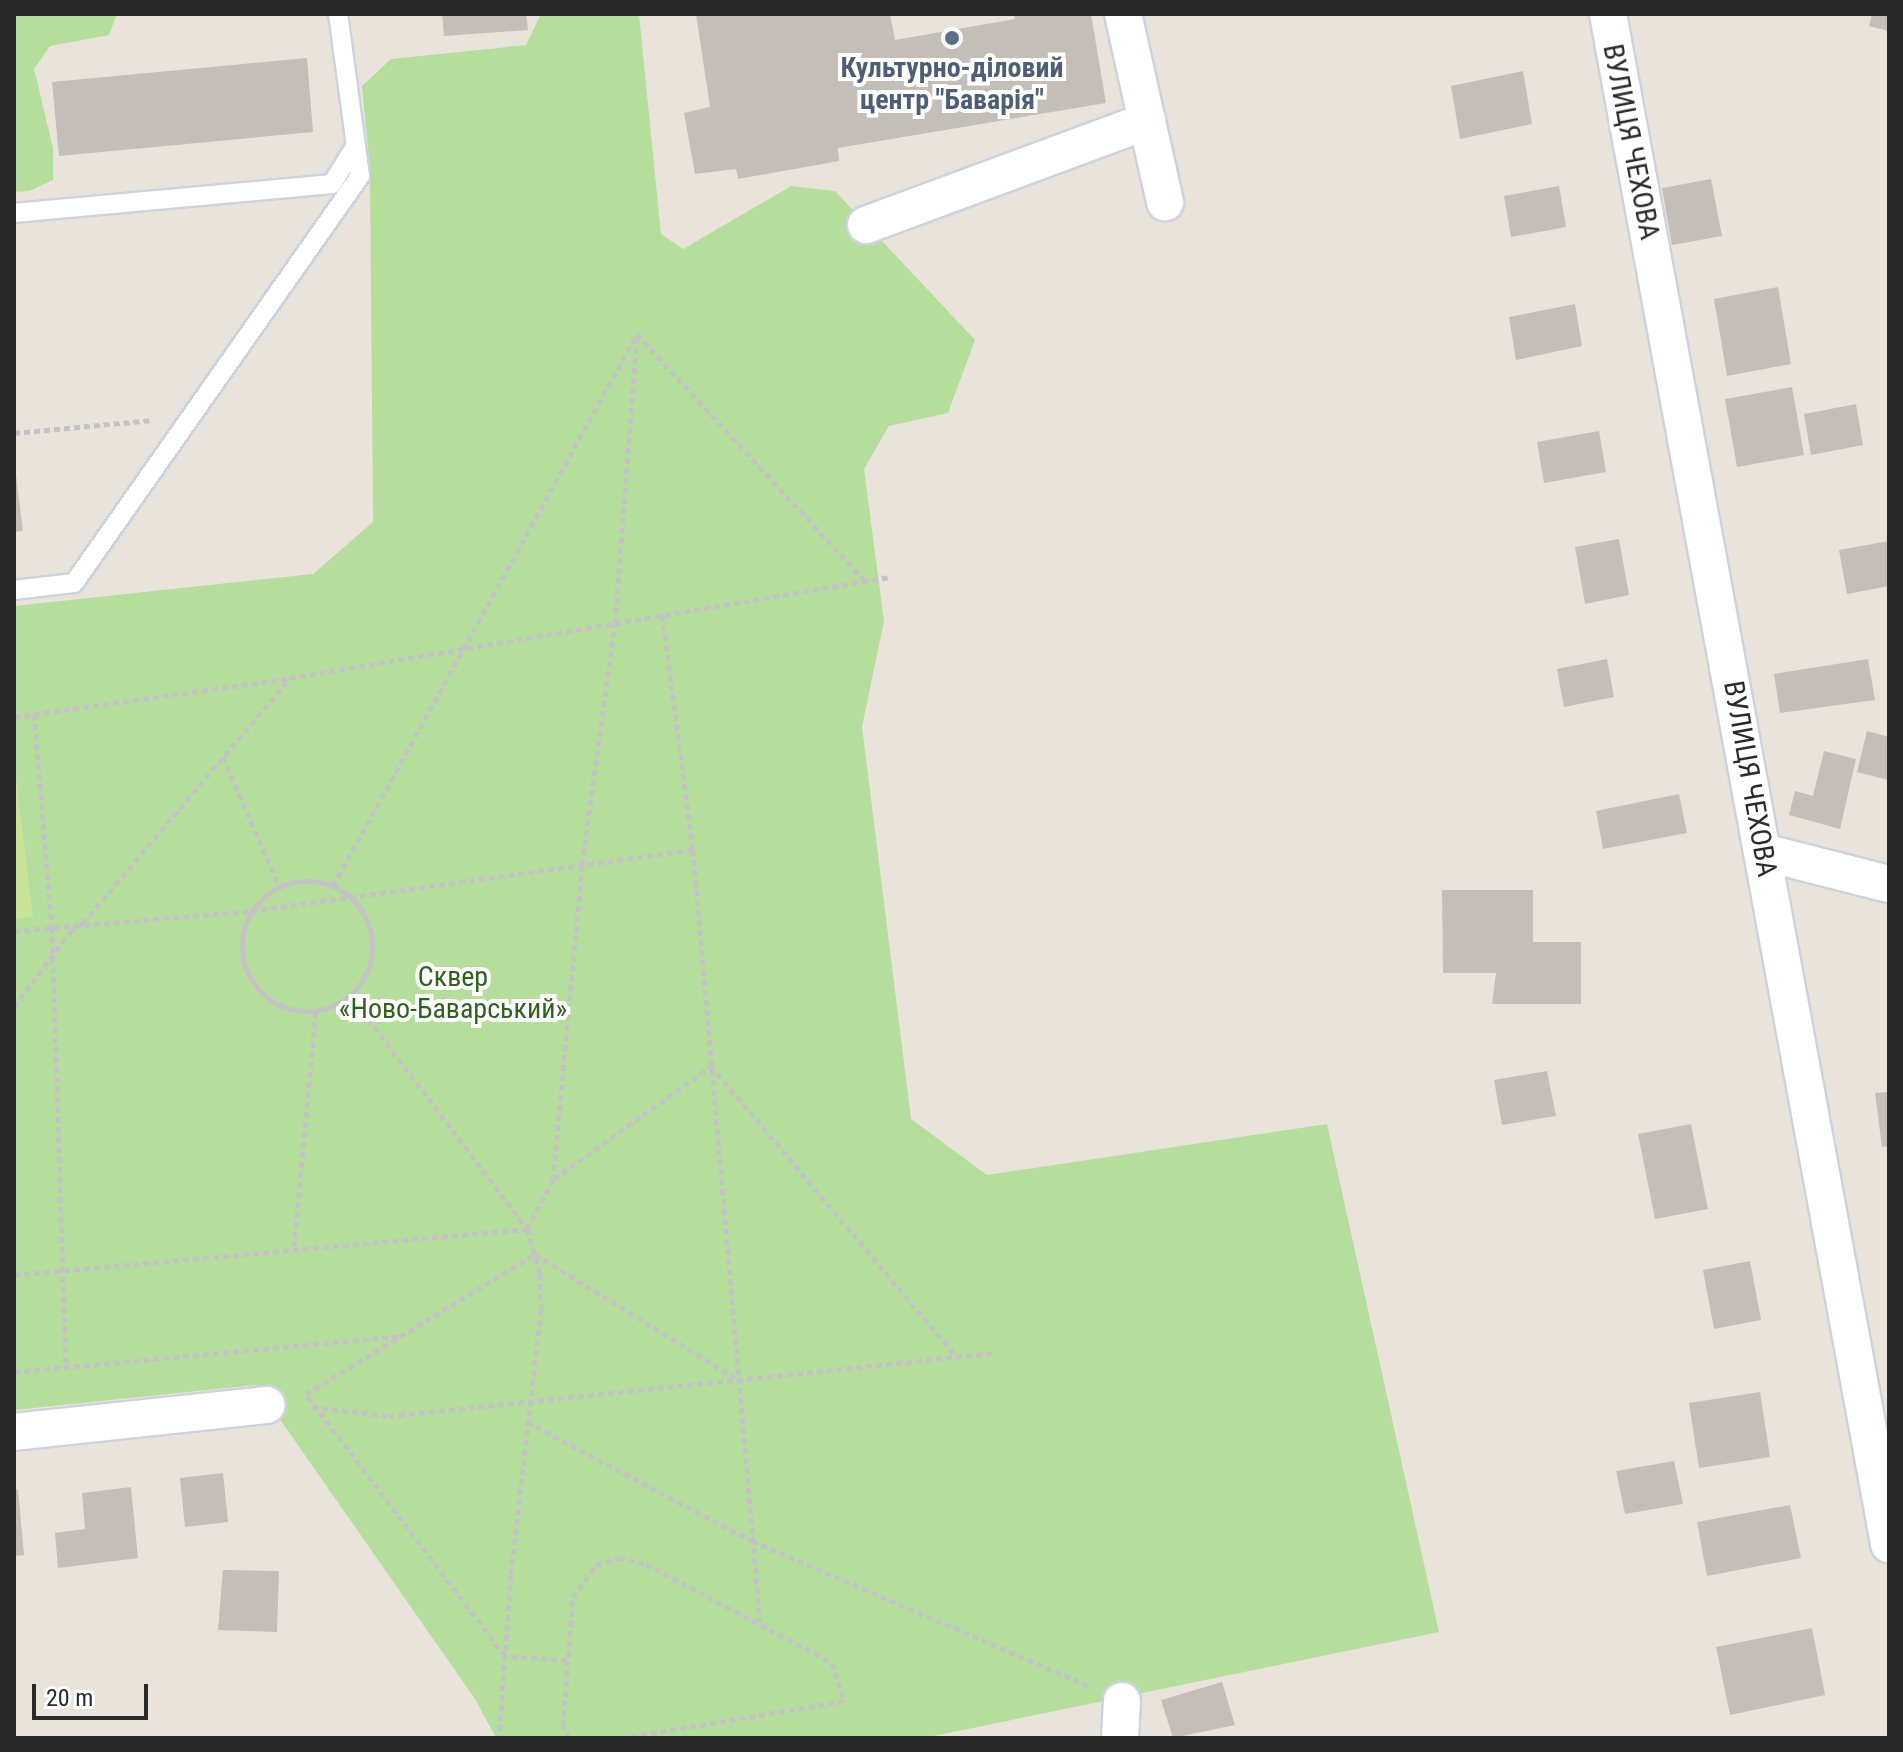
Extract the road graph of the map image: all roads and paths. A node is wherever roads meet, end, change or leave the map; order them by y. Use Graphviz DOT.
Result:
graph roads {
  1 [pos="338,14"];
  2 [pos="1123,14"];
  3 [pos="1608,14"];
  4 [pos="1147,121"];
  5 [pos="356,145"];
  6 [pos="1165,202"];
  7 [pos="14,213"];
  8 [pos="866,225"];
  9 [pos="637,334"];
  10 [pos="190,417"];
  11 [pos="14,433"];
  12 [pos="890,577"];
  13 [pos="864,580"];
  14 [pos="14,590"];
  15 [pos="662,615"];
  16 [pos="615,623"];
  17 [pos="461,650"];
  18 [pos="290,678"];
  19 [pos="34,714"];
  20 [pos="14,717"];
  21 [pos="223,757"];
  22 [pos="693,850"];
  23 [pos="1763,852"];
  24 [pos="582,865"];
  25 [pos="1889,884"];
  26 [pos="279,886"];
  27 [pos="333,886"];
  28 [pos="349,896"];
  29 [pos="251,911"];
  30 [pos="83,923"];
  31 [pos="52,927"];
  32 [pos="14,931"];
  33 [pos="53,955"];
  34 [pos="350,995"];
  35 [pos="14,1007"];
  36 [pos="316,1010"];
  37 [pos="711,1066"];
  38 [pos="553,1180"];
  39 [pos="527,1229"];
  40 [pos="294,1247"];
  41 [pos="535,1254"];
  42 [pos="63,1270"];
  43 [pos="14,1275"];
  44 [pos="401,1336"];
  45 [pos="994,1353"];
  46 [pos="956,1357"];
  47 [pos="66,1367"];
  48 [pos="14,1372"];
  49 [pos="736,1379"];
  50 [pos="529,1401"];
  51 [pos="267,1405"];
  52 [pos="312,1407"];
  53 [pos="527,1422"];
  54 [pos="14,1432"];
  55 [pos="752,1541"];
  56 [pos="1889,1544"];
  57 [pos="760,1622"];
  58 [pos="505,1656"];
  59 [pos="567,1660"];
  60 [pos="1122,1701"];
  61 [pos="499,1738"];
  62 [pos="569,1738"];
  63 [pos="623,1738"];
  64 [pos="1120,1738"];
  1 -- 5 [label="lane"];
  2 -- 4 [label="street"];
  3 -- 23 [label="street, ВУЛИЦЯ ЧЕХОВА"];
  4 -- 6 [label="street"];
  4 -- 8 [label="street"];
  5 -- 7 [label="lane"];
  5 -- 10 [label="lane"];
  9 -- 13 [label="path"];
  9 -- 16 [label="path"];
  9 -- 17 [label="path"];
  10 -- 11 [label="path"];
  10 -- 14 [label="lane"];
  12 -- 13 [label="path"];
  13 -- 15 [label="path"];
  15 -- 16 [label="path"];
  15 -- 22 [label="path"];
  16 -- 17 [label="path"];
  16 -- 24 [label="path"];
  17 -- 18 [label="path"];
  17 -- 27 [label="path"];
  18 -- 19 [label="path"];
  18 -- 21 [label="path"];
  19 -- 20 [label="path"];
  19 -- 31 [label="path"];
  21 -- 26 [label="path"];
  21 -- 30 [label="path"];
  22 -- 24 [label="path"];
  22 -- 37 [label="path"];
  23 -- 25 [label="street"];
  23 -- 56 [label="street, ВУЛИЦЯ ЧЕХОВА"];
  24 -- 28 [label="path"];
  24 -- 38 [label="path"];
  26 -- 27 [label="path"];
  26 -- 29 [label="path"];
  27 -- 28 [label="path"];
  28 -- 29 [label="path"];
  28 -- 34 [label="path"];
  29 -- 30 [label="path"];
  29 -- 36 [label="path"];
  30 -- 31 [label="path"];
  30 -- 33 [label="path"];
  31 -- 32 [label="path"];
  31 -- 33 [label="path"];
  33 -- 35 [label="path"];
  33 -- 42 [label="path"];
  34 -- 36 [label="path"];
  34 -- 39 [label="path"];
  36 -- 40 [label="path"];
  37 -- 38 [label="path"];
  37 -- 46 [label="path"];
  37 -- 49 [label="path"];
  38 -- 39 [label="path"];
  39 -- 40 [label="path"];
  39 -- 41 [label="path"];
  40 -- 42 [label="path"];
  41 -- 44 [label="path"];
  41 -- 49 [label="path"];
  41 -- 50 [label="path"];
  42 -- 43 [label="path"];
  42 -- 47 [label="path"];
  44 -- 47 [label="path"];
  44 -- 52 [label="path"];
  45 -- 46 [label="path"];
  46 -- 49 [label="path"];
  47 -- 48 [label="path"];
  49 -- 50 [label="path"];
  49 -- 55 [label="path"];
  50 -- 52 [label="path"];
  50 -- 53 [label="path"];
  51 -- 52 [label="path"];
  51 -- 54 [label="street"];
  52 -- 58 [label="path"];
  53 -- 55 [label="path"];
  53 -- 58 [label="path"];
  55 -- 57 [label="path"];
  55 -- 60 [label="path"];
  57 -- 59 [label="path"];
  57 -- 63 [label="path"];
  58 -- 59 [label="path"];
  58 -- 61 [label="path"];
  59 -- 62 [label="path"];
  60 -- 64 [label="street"];
}
